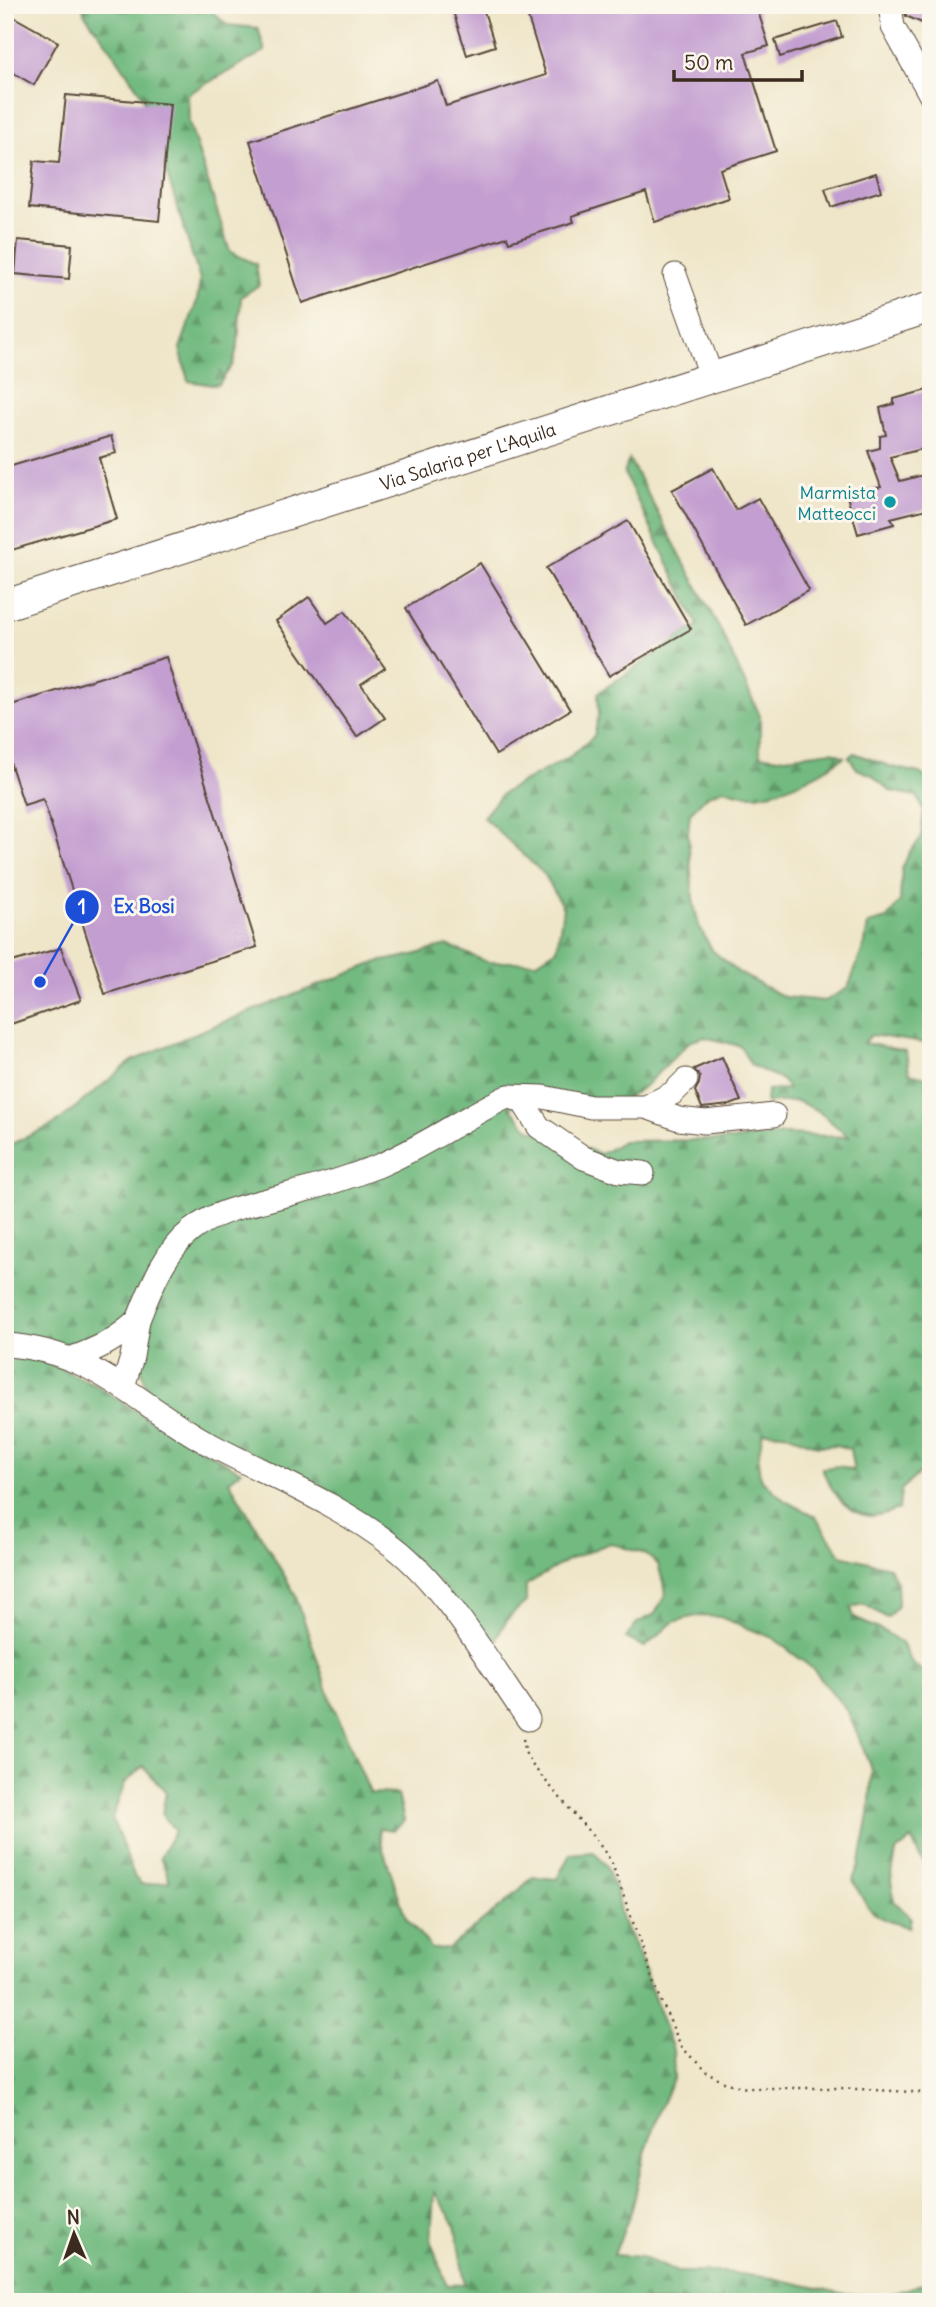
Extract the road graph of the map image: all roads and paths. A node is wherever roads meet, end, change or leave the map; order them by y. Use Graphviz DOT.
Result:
graph roads {
  1 [pos="890,5"];
  2 [pos="931,96"];
  3 [pos="675,275"];
  4 [pos="931,307"];
  5 [pos="712,378"];
  6 [pos="5,606"];
  7 [pos="686,1080"];
  8 [pos="509,1096"];
  9 [pos="646,1107"];
  10 [pos="774,1115"];
  11 [pos="643,1172"];
  12 [pos="138,1320"];
  13 [pos="5,1345"];
  14 [pos="72,1358"];
  15 [pos="123,1387"];
  16 [pos="931,1476"];
  17 [pos="931,1482"];
  18 [pos="528,1719"];
  19 [pos="931,2093"];
  1 -- 2 [label="street"];
  3 -- 5 [label="street"];
  4 -- 5 [label="main road, Via Salaria per L'Aquila"];
  5 -- 6 [label="main road, Via Salaria per L'Aquila"];
  7 -- 9 [label="street"];
  8 -- 9 [label="street"];
  8 -- 11 [label="street"];
  8 -- 12 [label="street"];
  9 -- 10 [label="street"];
  12 -- 14 [label="street"];
  12 -- 15 [label="street"];
  13 -- 14 [label="street"];
  14 -- 15 [label="street"];
  15 -- 18 [label="street"];
  16 -- 17 [label="path"];
  18 -- 19 [label="path"];
}
